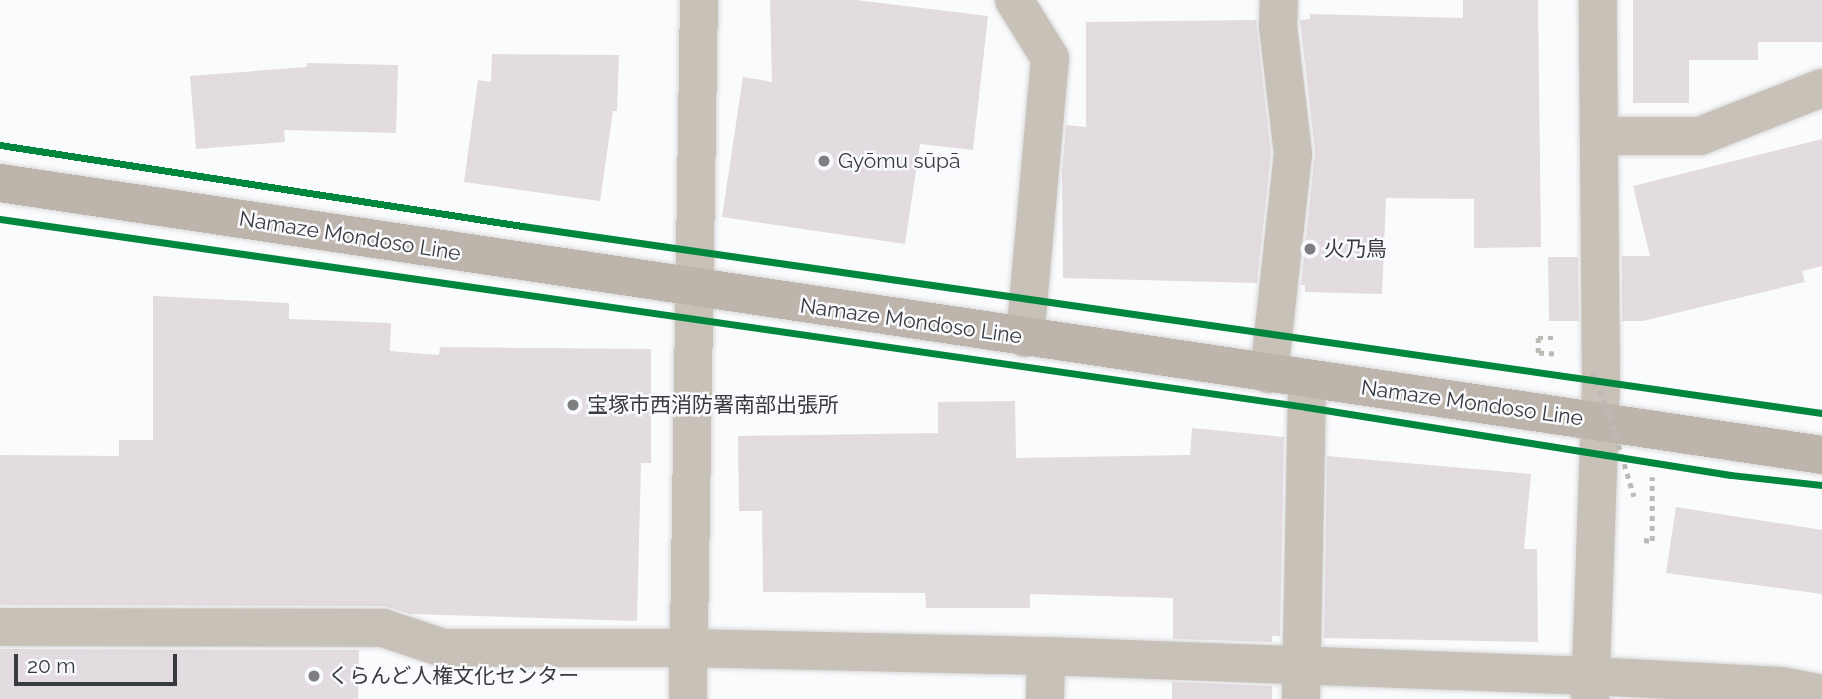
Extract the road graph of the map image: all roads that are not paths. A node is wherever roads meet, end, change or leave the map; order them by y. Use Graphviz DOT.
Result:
graph roads {
  1 [pos="699,0"];
  2 [pos="1014,0"];
  3 [pos="1279,0"];
  4 [pos="1598,0"];
  5 [pos="1822,88"];
  6 [pos="1599,136"];
  7 [pos="0,183"];
  8 [pos="694,289"];
  9 [pos="1025,338"];
  10 [pos="1269,374"];
  11 [pos="1307,379"];
  12 [pos="1599,438"];
  13 [pos="1822,454"];
  14 [pos="0,627"];
  15 [pos="688,648"];
  16 [pos="1046,656"];
  17 [pos="1301,684"];
  18 [pos="1591,688"];
  19 [pos="1822,694"];
  20 [pos="688,699"];
  21 [pos="1045,699"];
  1 -- 8 [label="street"];
  2 -- 9 [label="street"];
  3 -- 10 [label="street"];
  4 -- 6 [label="street"];
  5 -- 6 [label="street"];
  6 -- 12 [label="street"];
  7 -- 8 [label="main road, Namaze Mondoso Line"];
  8 -- 9 [label="main road, Namaze Mondoso Line"];
  8 -- 15 [label="street"];
  9 -- 10 [label="main road, Namaze Mondoso Line"];
  10 -- 11 [label="main road, Namaze Mondoso Line"];
  11 -- 12 [label="main road, Namaze Mondoso Line"];
  11 -- 17 [label="street"];
  12 -- 13 [label="main road, Namaze Mondoso Line"];
  12 -- 18 [label="street"];
  14 -- 15 [label="street"];
  15 -- 16 [label="street"];
  15 -- 20 [label="street"];
  16 -- 17 [label="street"];
  16 -- 21 [label="street"];
  17 -- 18 [label="street"];
  18 -- 19 [label="street"];
}
